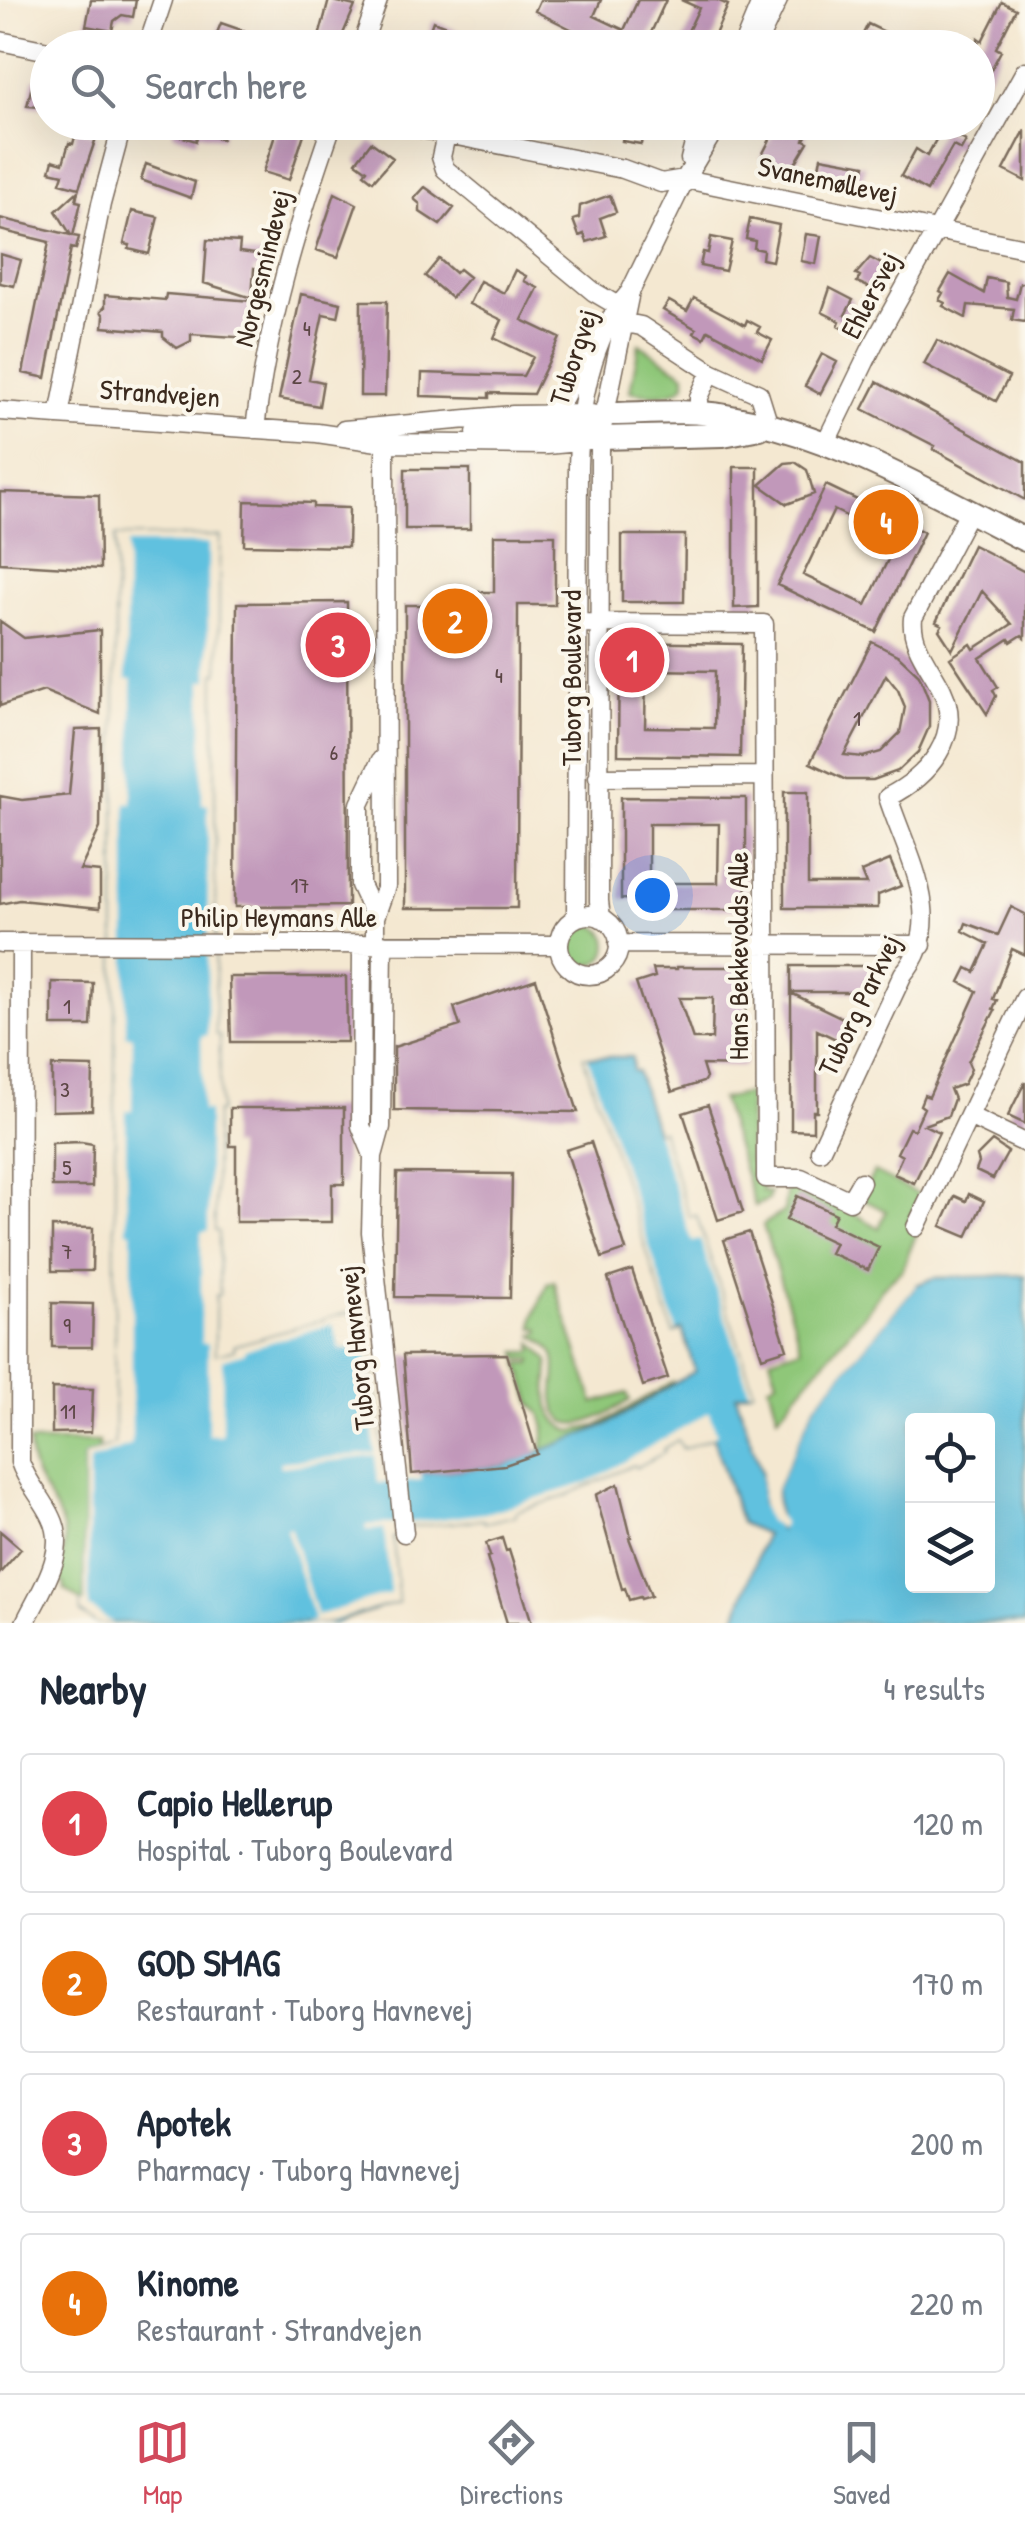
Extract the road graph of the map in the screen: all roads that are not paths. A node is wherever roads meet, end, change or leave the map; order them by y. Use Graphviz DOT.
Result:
graph roads {
  1 [pos="163,0"];
  2 [pos="378,0"];
  3 [pos="762,0"];
  4 [pos="778,0"];
  5 [pos="153,30"];
  6 [pos="367,30"];
  7 [pos="750,30"];
  8 [pos="764,30"];
  9 [pos="0,40"];
  10 [pos="30,46"];
  11 [pos="1025,70"];
  12 [pos="995,124"];
  13 [pos="118,140"];
  14 [pos="327,140"];
  15 [pos="445,140"];
  16 [pos="472,140"];
  17 [pos="695,140"];
  18 [pos="708,140"];
  19 [pos="986,140"];
  20 [pos="685,179"];
  21 [pos="936,230"];
  22 [pos="1025,248"];
  23 [pos="625,307"];
  24 [pos="711,372"];
  25 [pos="0,411"];
  26 [pos="546,414"];
  27 [pos="699,414"];
  28 [pos="58,415"];
  29 [pos="768,426"];
  30 [pos="588,428"];
  31 [pos="255,429"];
  32 [pos="316,432"];
  33 [pos="826,442"];
  34 [pos="384,443"];
  35 [pos="969,512"];
  36 [pos="1025,540"];
  37 [pos="579,623"];
  38 [pos="598,623"];
  39 [pos="384,756"];
  40 [pos="764,776"];
  41 [pos="598,777"];
  42 [pos="375,917"];
  43 [pos="576,918"];
  44 [pos="601,918"];
  45 [pos="0,943"];
  46 [pos="21,943"];
  47 [pos="373,944"];
  48 [pos="618,944"];
  49 [pos="559,945"];
  50 [pos="766,945"];
  51 [pos="922,945"];
  52 [pos="1025,998"];
  53 [pos="969,1116"];
  54 [pos="1025,1143"];
  55 [pos="820,1151"];
  56 [pos="861,1182"];
  57 [pos="916,1227"];
  58 [pos="404,1533"];
  59 [pos="24,1623"];
  1 -- 5 [label="street"];
  2 -- 6 [label="street"];
  3 -- 7 [label="street"];
  4 -- 8 [label="street"];
  9 -- 10 [label="street"];
  11 -- 12 [label="street, Ehlersvej"];
  13 -- 28 [label="street"];
  14 -- 31 [label="street, Norgesmindevej"];
  15 -- 23 [label="street"];
  16 -- 20 [label="street, Svanemøllevej"];
  17 -- 20 [label="street, Tuborgvej"];
  18 -- 20 [label="street, Tuborgvej"];
  19 -- 21 [label="street, Ehlersvej"];
  20 -- 21 [label="street, Svanemøllevej"];
  20 -- 23 [label="street, Tuborgvej"];
  21 -- 22 [label="street, Svanemøllevej"];
  21 -- 33 [label="street, Ehlersvej"];
  23 -- 24 [label="street"];
  23 -- 26 [label="street"];
  23 -- 30 [label="street, Tuborgvej"];
  24 -- 27 [label="street"];
  24 -- 29 [label="street"];
  25 -- 28 [label="street, Strandvejen"];
  26 -- 30 [label="street, Strandvejen"];
  26 -- 32 [label="street, Strandvejen"];
  27 -- 29 [label="main road, Strandvejen"];
  27 -- 30 [label="main road, Strandvejen"];
  28 -- 31 [label="street, Strandvejen"];
  29 -- 30 [label="main road, Strandvejen"];
  29 -- 33 [label="main road, Strandvejen"];
  30 -- 34 [label="street, Strandvejen"];
  30 -- 37 [label="street, Tuborg Boulevard"];
  30 -- 38 [label="street, Tuborg Boulevard"];
  31 -- 32 [label="street, Strandvejen"];
  32 -- 34 [label="street, Strandvejen"];
  33 -- 35 [label="main road, Strandvejen"];
  34 -- 39 [label="street, Tuborg Havnevej"];
  35 -- 36 [label="main road, Strandvejen"];
  35 -- 51 [label="street, Tuborg Parkvej"];
  37 -- 38 [label="street"];
  37 -- 43 [label="street, Tuborg Boulevard"];
  38 -- 40 [label="street, Hans Bekkevolds Alle"];
  38 -- 41 [label="street, Tuborg Boulevard"];
  39 -- 42 [label="street, Tuborg Havnevej"];
  39 -- 42 [label="street, Tuborg Havnevej"];
  40 -- 41 [label="street"];
  40 -- 50 [label="street, Hans Bekkevolds Alle"];
  41 -- 44 [label="street, Tuborg Boulevard"];
  42 -- 47 [label="street, Tuborg Havnevej"];
  43 -- 44 [label="street"];
  43 -- 49 [label="street"];
  44 -- 48 [label="street"];
  45 -- 46 [label="street, Philip Heymans Alle"];
  46 -- 47 [label="street, Philip Heymans Alle"];
  46 -- 59 [label="street"];
  47 -- 49 [label="street, Philip Heymans Alle"];
  47 -- 58 [label="street, Tuborg Havnevej"];
  48 -- 49 [label="street"];
  48 -- 50 [label="street"];
  50 -- 51 [label="street"];
  50 -- 56 [label="street, Hans Bekkevolds Alle"];
  51 -- 55 [label="street, Tuborg Parkvej"];
  52 -- 53 [label="street"];
  53 -- 54 [label="street"];
  53 -- 57 [label="street"];
}
